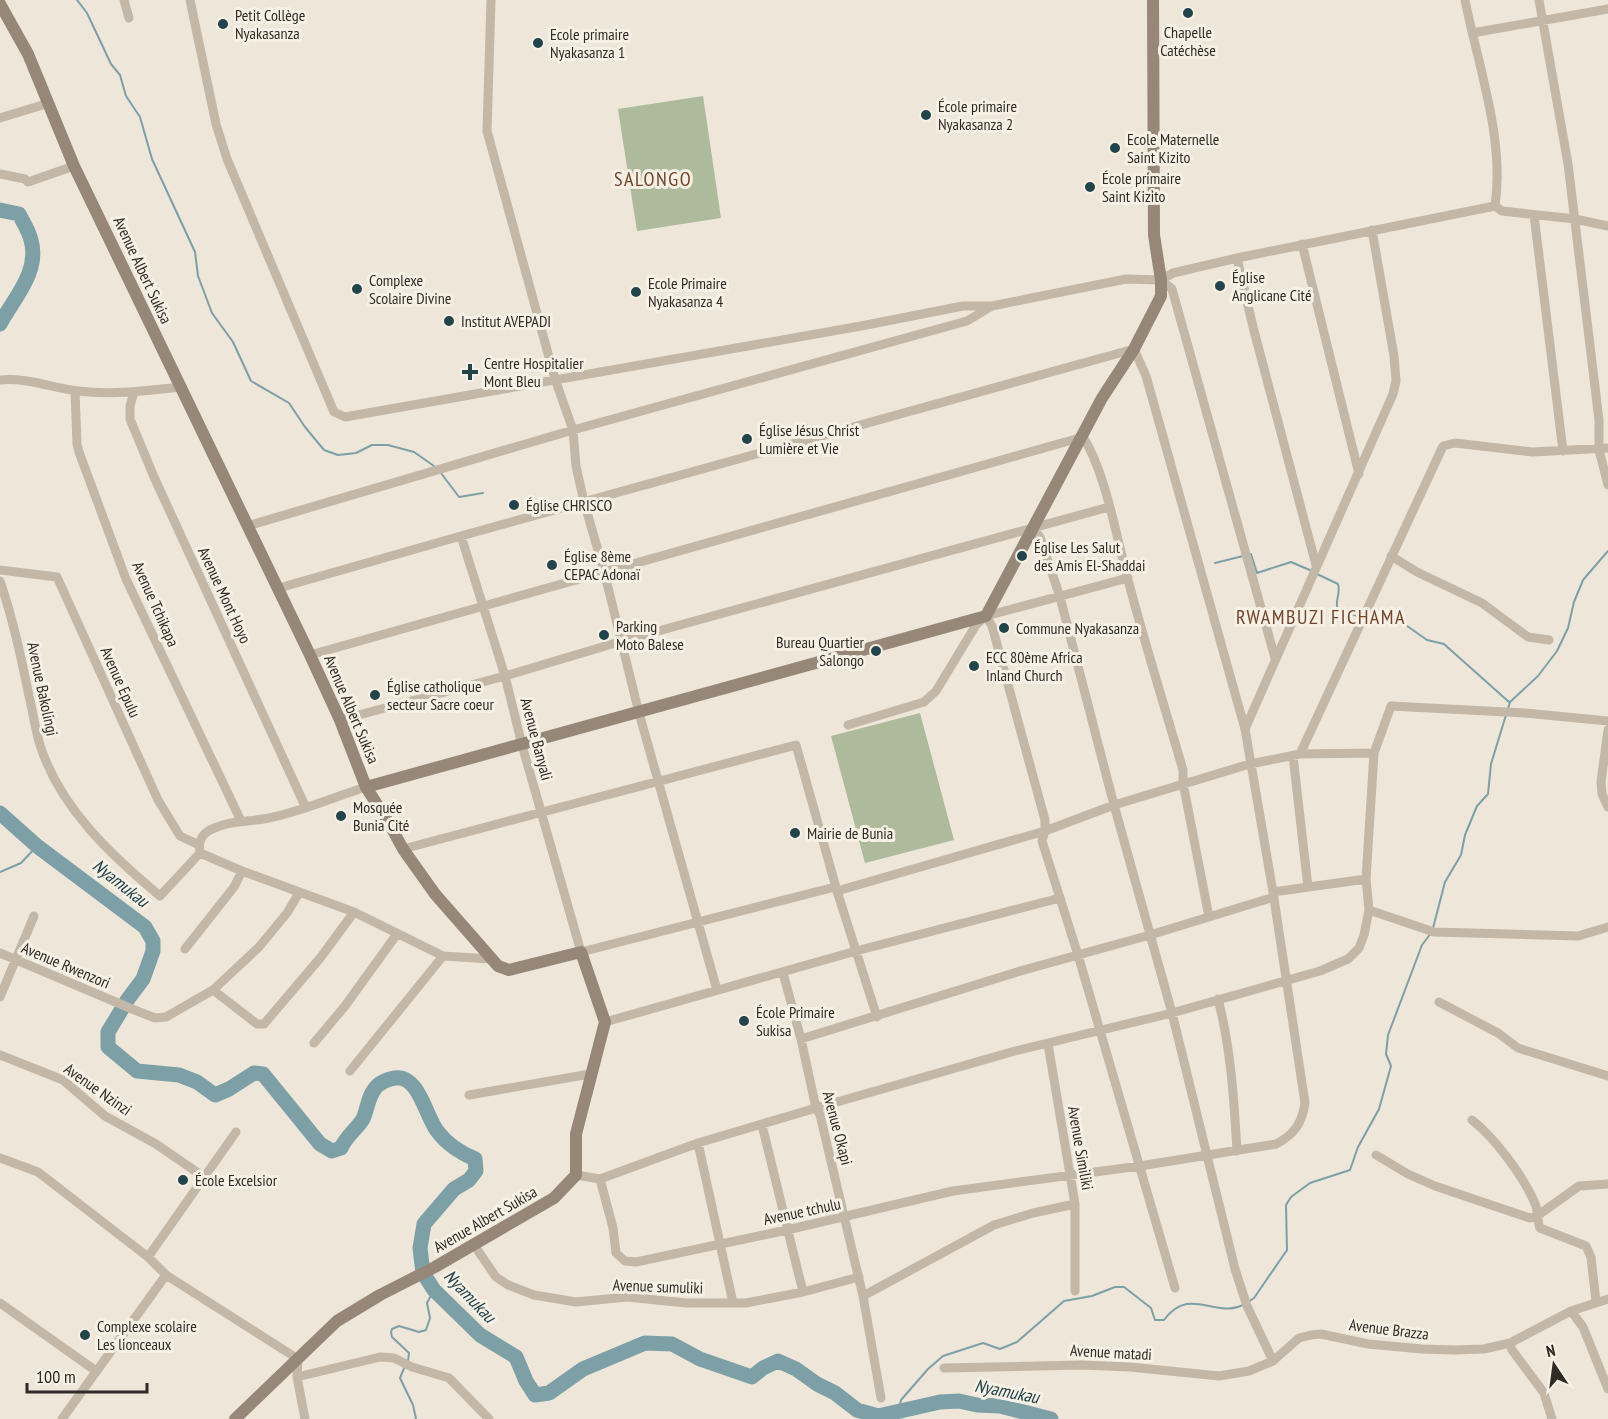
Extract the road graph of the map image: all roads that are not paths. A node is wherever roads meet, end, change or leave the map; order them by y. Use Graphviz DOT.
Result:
graph roads {
  1 [pos="124,0"];
  2 [pos="190,0"];
  3 [pos="492,0"];
  4 [pos="1153,0"];
  5 [pos="1465,0"];
  6 [pos="1539,0"];
  7 [pos="1607,0"];
  8 [pos="0,4"];
  9 [pos="1608,7"];
  10 [pos="129,18"];
  11 [pos="1544,19"];
  12 [pos="1472,33"];
  13 [pos="49,103"];
  14 [pos="0,118"];
  15 [pos="74,166"];
  16 [pos="0,174"];
  17 [pos="1495,206"];
  18 [pos="1534,215"];
  19 [pos="1575,219"];
  20 [pos="1608,226"];
  21 [pos="1372,230"];
  22 [pos="1302,244"];
  23 [pos="1237,258"];
  24 [pos="1161,280"];
  25 [pos="992,306"];
  26 [pos="1134,349"];
  27 [pos="555,379"];
  28 [pos="0,380"];
  29 [pos="180,387"];
  30 [pos="75,391"];
  31 [pos="134,392"];
  32 [pos="573,430"];
  33 [pos="1083,436"];
  34 [pos="1604,449"];
  35 [pos="1563,451"];
  36 [pos="1359,474"];
  37 [pos="1608,485"];
  38 [pos="584,501"];
  39 [pos="1109,507"];
  40 [pos="247,526"];
  41 [pos="1033,527"];
  42 [pos="461,536"];
  43 [pos="1391,556"];
  44 [pos="1314,569"];
  45 [pos="0,570"];
  46 [pos="604,571"];
  47 [pos="1128,578"];
  48 [pos="0,581"];
  49 [pos="279,588"];
  50 [pos="1060,597"];
  51 [pos="483,607"];
  52 [pos="986,616"];
  53 [pos="1549,640"];
  54 [pos="622,641"];
  55 [pos="310,654"];
  56 [pos="1275,658"];
  57 [pos="505,676"];
  58 [pos="639,713"];
  59 [pos="340,720"];
  60 [pos="1608,721"];
  61 [pos="848,724"];
  62 [pos="1245,729"];
  63 [pos="1608,730"];
  64 [pos="522,745"];
  65 [pos="1374,753"];
  66 [pos="1297,755"];
  67 [pos="1250,764"];
  68 [pos="658,782"];
  69 [pos="1183,783"];
  70 [pos="366,786"];
  71 [pos="1114,805"];
  72 [pos="1608,807"];
  73 [pos="306,808"];
  74 [pos="542,813"];
  75 [pos="241,821"];
  76 [pos="1045,831"];
  77 [pos="199,849"];
  78 [pos="403,849"];
  79 [pos="242,871"];
  80 [pos="1366,879"];
  81 [pos="1308,887"];
  82 [pos="836,889"];
  83 [pos="299,893"];
  84 [pos="1274,894"];
  85 [pos="1060,898"];
  86 [pos="1369,910"];
  87 [pos="354,912"];
  88 [pos="34,916"];
  89 [pos="1209,917"];
  90 [pos="698,921"];
  91 [pos="1608,927"];
  92 [pos="397,934"];
  93 [pos="1150,935"];
  94 [pos="185,949"];
  95 [pos="856,951"];
  96 [pos="0,952"];
  97 [pos="581,952"];
  98 [pos="1078,955"];
  99 [pos="443,956"];
  100 [pos="490,959"];
  101 [pos="15,960"];
  102 [pos="783,973"];
  103 [pos="1287,980"];
  104 [pos="213,990"];
  105 [pos="717,990"];
  106 [pos="0,997"];
  107 [pos="1218,999"];
  108 [pos="1439,1002"];
  109 [pos="1172,1013"];
  110 [pos="877,1017"];
  111 [pos="605,1022"];
  112 [pos="1100,1030"];
  113 [pos="801,1039"];
  114 [pos="314,1043"];
  115 [pos="1048,1044"];
  116 [pos="0,1055"];
  117 [pos="350,1071"];
  118 [pos="590,1074"];
  119 [pos="1608,1076"];
  120 [pos="469,1095"];
  121 [pos="816,1108"];
  122 [pos="1472,1120"];
  123 [pos="762,1125"];
  124 [pos="236,1132"];
  125 [pos="698,1143"];
  126 [pos="1237,1151"];
  127 [pos="1376,1155"];
  128 [pos="1206,1156"];
  129 [pos="0,1158"];
  130 [pos="1140,1166"];
  131 [pos="1071,1174"];
  132 [pos="576,1175"];
  133 [pos="204,1177"];
  134 [pos="600,1179"];
  135 [pos="1608,1184"];
  136 [pos="1075,1204"];
  137 [pos="1537,1216"];
  138 [pos="845,1217"];
  139 [pos="787,1230"];
  140 [pos="719,1243"];
  141 [pos="474,1245"];
  142 [pos="148,1257"];
  143 [pos="166,1275"];
  144 [pos="859,1277"];
  145 [pos="1175,1288"];
  146 [pos="1075,1291"];
  147 [pos="803,1292"];
  148 [pos="863,1296"];
  149 [pos="1608,1299"];
  150 [pos="1596,1302"];
  151 [pos="0,1303"];
  152 [pos="733,1303"];
  153 [pos="1571,1311"];
  154 [pos="1510,1343"];
  155 [pos="297,1359"];
  156 [pos="1273,1361"];
  157 [pos="944,1368"];
  158 [pos="96,1371"];
  159 [pos="297,1377"];
  160 [pos="1608,1389"];
  161 [pos="881,1398"];
  162 [pos="62,1419"];
  163 [pos="235,1419"];
  164 [pos="305,1419"];
  165 [pos="489,1419"];
  166 [pos="1552,1419"];
  1 -- 10 [label="street"];
  2 -- 27 [label="street"];
  3 -- 27 [label="street"];
  4 -- 24 [label="street"];
  5 -- 12 [label="street"];
  6 -- 11 [label="street"];
  7 -- 9 [label="street"];
  8 -- 13 [label="street, Avenue Albert Sukisa"];
  9 -- 11 [label="street"];
  11 -- 12 [label="street"];
  11 -- 19 [label="street"];
  12 -- 17 [label="street"];
  13 -- 14 [label="street"];
  13 -- 15 [label="street, Avenue Albert Sukisa"];
  15 -- 16 [label="street"];
  15 -- 29 [label="street, Avenue Albert Sukisa"];
  17 -- 18 [label="street"];
  17 -- 21 [label="street"];
  18 -- 19 [label="street"];
  18 -- 35 [label="street"];
  19 -- 20 [label="street"];
  19 -- 34 [label="street"];
  21 -- 22 [label="street"];
  21 -- 36 [label="street"];
  22 -- 23 [label="street"];
  22 -- 36 [label="street"];
  23 -- 24 [label="street"];
  23 -- 44 [label="street"];
  24 -- 25 [label="street"];
  24 -- 26 [label="street"];
  24 -- 56 [label="street"];
  25 -- 27 [label="street"];
  25 -- 32 [label="street"];
  26 -- 33 [label="street"];
  26 -- 38 [label="street"];
  26 -- 62 [label="street"];
  27 -- 32 [label="street"];
  28 -- 30 [label="street"];
  29 -- 31 [label="street"];
  29 -- 40 [label="street, Avenue Albert Sukisa"];
  30 -- 31 [label="street"];
  30 -- 75 [label="street, Avenue Tchikapa"];
  31 -- 73 [label="street, Avenue Mont Hoyo"];
  32 -- 38 [label="street"];
  32 -- 40 [label="street"];
  33 -- 39 [label="street"];
  33 -- 41 [label="street"];
  33 -- 46 [label="street"];
  34 -- 35 [label="street"];
  34 -- 37 [label="street"];
  35 -- 43 [label="street"];
  36 -- 44 [label="street"];
  38 -- 42 [label="street"];
  38 -- 46 [label="street"];
  39 -- 41 [label="street"];
  39 -- 47 [label="street"];
  40 -- 49 [label="street, Avenue Albert Sukisa"];
  41 -- 50 [label="street"];
  41 -- 52 [label="street"];
  41 -- 54 [label="street"];
  42 -- 49 [label="street"];
  42 -- 51 [label="street, Avenue Banyali"];
  43 -- 53 [label="street"];
  43 -- 66 [label="street"];
  44 -- 56 [label="street"];
  45 -- 77 [label="street, Avenue Epulu"];
  46 -- 51 [label="street"];
  46 -- 54 [label="street"];
  47 -- 50 [label="street"];
  47 -- 69 [label="street"];
  48 -- 77 [label="street, Avenue Bakolingi"];
  49 -- 55 [label="street, Avenue Albert Sukisa"];
  50 -- 52 [label="street"];
  50 -- 71 [label="street"];
  51 -- 55 [label="street"];
  51 -- 57 [label="street, Avenue Banyali"];
  52 -- 58 [label="street"];
  52 -- 61 [label="street"];
  52 -- 76 [label="street"];
  54 -- 57 [label="street"];
  54 -- 58 [label="street"];
  55 -- 59 [label="street, Avenue Albert Sukisa"];
  56 -- 62 [label="street"];
  57 -- 59 [label="street"];
  57 -- 64 [label="street, Avenue Banyali"];
  58 -- 64 [label="street"];
  58 -- 68 [label="street"];
  59 -- 70 [label="street, Avenue Albert Sukisa"];
  60 -- 65 [label="street"];
  62 -- 67 [label="street"];
  63 -- 72 [label="street"];
  64 -- 70 [label="street"];
  64 -- 74 [label="street, Avenue Banyali"];
  65 -- 66 [label="street"];
  65 -- 80 [label="street"];
  66 -- 67 [label="street"];
  66 -- 81 [label="street"];
  67 -- 69 [label="street"];
  67 -- 84 [label="street"];
  68 -- 74 [label="street"];
  68 -- 82 [label="street"];
  68 -- 90 [label="street"];
  69 -- 71 [label="street"];
  69 -- 89 [label="street"];
  70 -- 73 [label="street"];
  70 -- 78 [label="street, Avenue Albert Sukisa"];
  71 -- 76 [label="street"];
  71 -- 93 [label="street"];
  73 -- 75 [label="street"];
  74 -- 78 [label="street"];
  74 -- 97 [label="street, Avenue Banyali"];
  75 -- 77 [label="street"];
  76 -- 82 [label="street"];
  76 -- 85 [label="street"];
  77 -- 79 [label="street, Avenue Epulu"];
  78 -- 100 [label="street, Avenue Albert Sukisa"];
  79 -- 83 [label="street, Avenue Epulu"];
  79 -- 94 [label="street"];
  80 -- 81 [label="street"];
  80 -- 86 [label="street"];
  81 -- 84 [label="street"];
  82 -- 90 [label="street"];
  82 -- 95 [label="street"];
  83 -- 87 [label="street, Avenue Epulu"];
  83 -- 104 [label="street, Avenue Rwenzori"];
  84 -- 89 [label="street"];
  84 -- 103 [label="street"];
  85 -- 95 [label="street"];
  85 -- 98 [label="street"];
  86 -- 91 [label="street"];
  86 -- 103 [label="street"];
  87 -- 92 [label="street, Avenue Epulu"];
  87 -- 104 [label="street"];
  88 -- 101 [label="street"];
  89 -- 93 [label="street"];
  90 -- 97 [label="street"];
  90 -- 105 [label="street"];
  92 -- 99 [label="street, Avenue Epulu"];
  92 -- 114 [label="street"];
  93 -- 98 [label="street"];
  93 -- 109 [label="street"];
  95 -- 102 [label="street"];
  95 -- 110 [label="street"];
  96 -- 101 [label="street, Avenue Rwenzori"];
  97 -- 100 [label="street"];
  97 -- 111 [label="street"];
  98 -- 110 [label="street"];
  98 -- 112 [label="street"];
  99 -- 100 [label="street"];
  99 -- 117 [label="street"];
  101 -- 104 [label="street, Avenue Rwenzori"];
  101 -- 106 [label="street"];
  102 -- 105 [label="street"];
  102 -- 113 [label="street, Avenue Okapi"];
  103 -- 107 [label="street"];
  103 -- 126 [label="street, Avenue tchulu"];
  105 -- 111 [label="street"];
  107 -- 109 [label="street"];
  107 -- 126 [label="street"];
  108 -- 119 [label="street"];
  109 -- 112 [label="street"];
  109 -- 128 [label="street"];
  110 -- 113 [label="street"];
  111 -- 118 [label="street"];
  112 -- 115 [label="street"];
  112 -- 130 [label="street"];
  113 -- 121 [label="street, Avenue Okapi"];
  115 -- 121 [label="street"];
  115 -- 131 [label="street, Avenue Similiki"];
  116 -- 133 [label="street, Avenue Nzinzi"];
  118 -- 120 [label="street"];
  118 -- 132 [label="street"];
  121 -- 123 [label="street"];
  121 -- 138 [label="street, Avenue Okapi"];
  122 -- 137 [label="street"];
  123 -- 125 [label="street"];
  123 -- 139 [label="street"];
  124 -- 133 [label="street"];
  125 -- 134 [label="street"];
  125 -- 140 [label="street"];
  126 -- 128 [label="street, Avenue tchulu"];
  127 -- 137 [label="street"];
  128 -- 130 [label="street, Avenue tchulu"];
  128 -- 156 [label="street"];
  129 -- 142 [label="street"];
  130 -- 131 [label="street, Avenue tchulu"];
  130 -- 145 [label="street"];
  131 -- 136 [label="street, Avenue Similiki"];
  131 -- 138 [label="street, Avenue tchulu"];
  132 -- 134 [label="street"];
  132 -- 141 [label="street, Avenue Albert Sukisa"];
  133 -- 142 [label="street"];
  134 -- 140 [label="street, Avenue tchulu"];
  135 -- 137 [label="street"];
  136 -- 146 [label="street"];
  136 -- 148 [label="street, Avenue Similiki"];
  137 -- 150 [label="street"];
  138 -- 139 [label="street, Avenue tchulu"];
  138 -- 144 [label="street, Avenue Okapi"];
  139 -- 140 [label="street, Avenue tchulu"];
  139 -- 147 [label="street"];
  140 -- 152 [label="street"];
  141 -- 152 [label="street, Avenue sumuliki"];
  141 -- 155 [label="street, Avenue Albert Sukisa"];
  142 -- 143 [label="street"];
  143 -- 155 [label="street"];
  143 -- 158 [label="street"];
  144 -- 147 [label="street, Avenue sumuliki"];
  144 -- 148 [label="street, Avenue Okapi"];
  147 -- 152 [label="street, Avenue sumuliki"];
  148 -- 161 [label="street, Avenue Okapi"];
  149 -- 150 [label="street, Avenue Brazza"];
  150 -- 153 [label="street, Avenue Brazza"];
  151 -- 158 [label="street"];
  153 -- 154 [label="street, Avenue Brazza"];
  153 -- 160 [label="street"];
  154 -- 156 [label="street, Avenue Brazza"];
  154 -- 166 [label="street"];
  155 -- 159 [label="street"];
  155 -- 163 [label="street, Avenue Albert Sukisa"];
  156 -- 157 [label="street, Avenue matadi"];
  158 -- 162 [label="street"];
  159 -- 164 [label="street"];
  159 -- 165 [label="street"];
}
